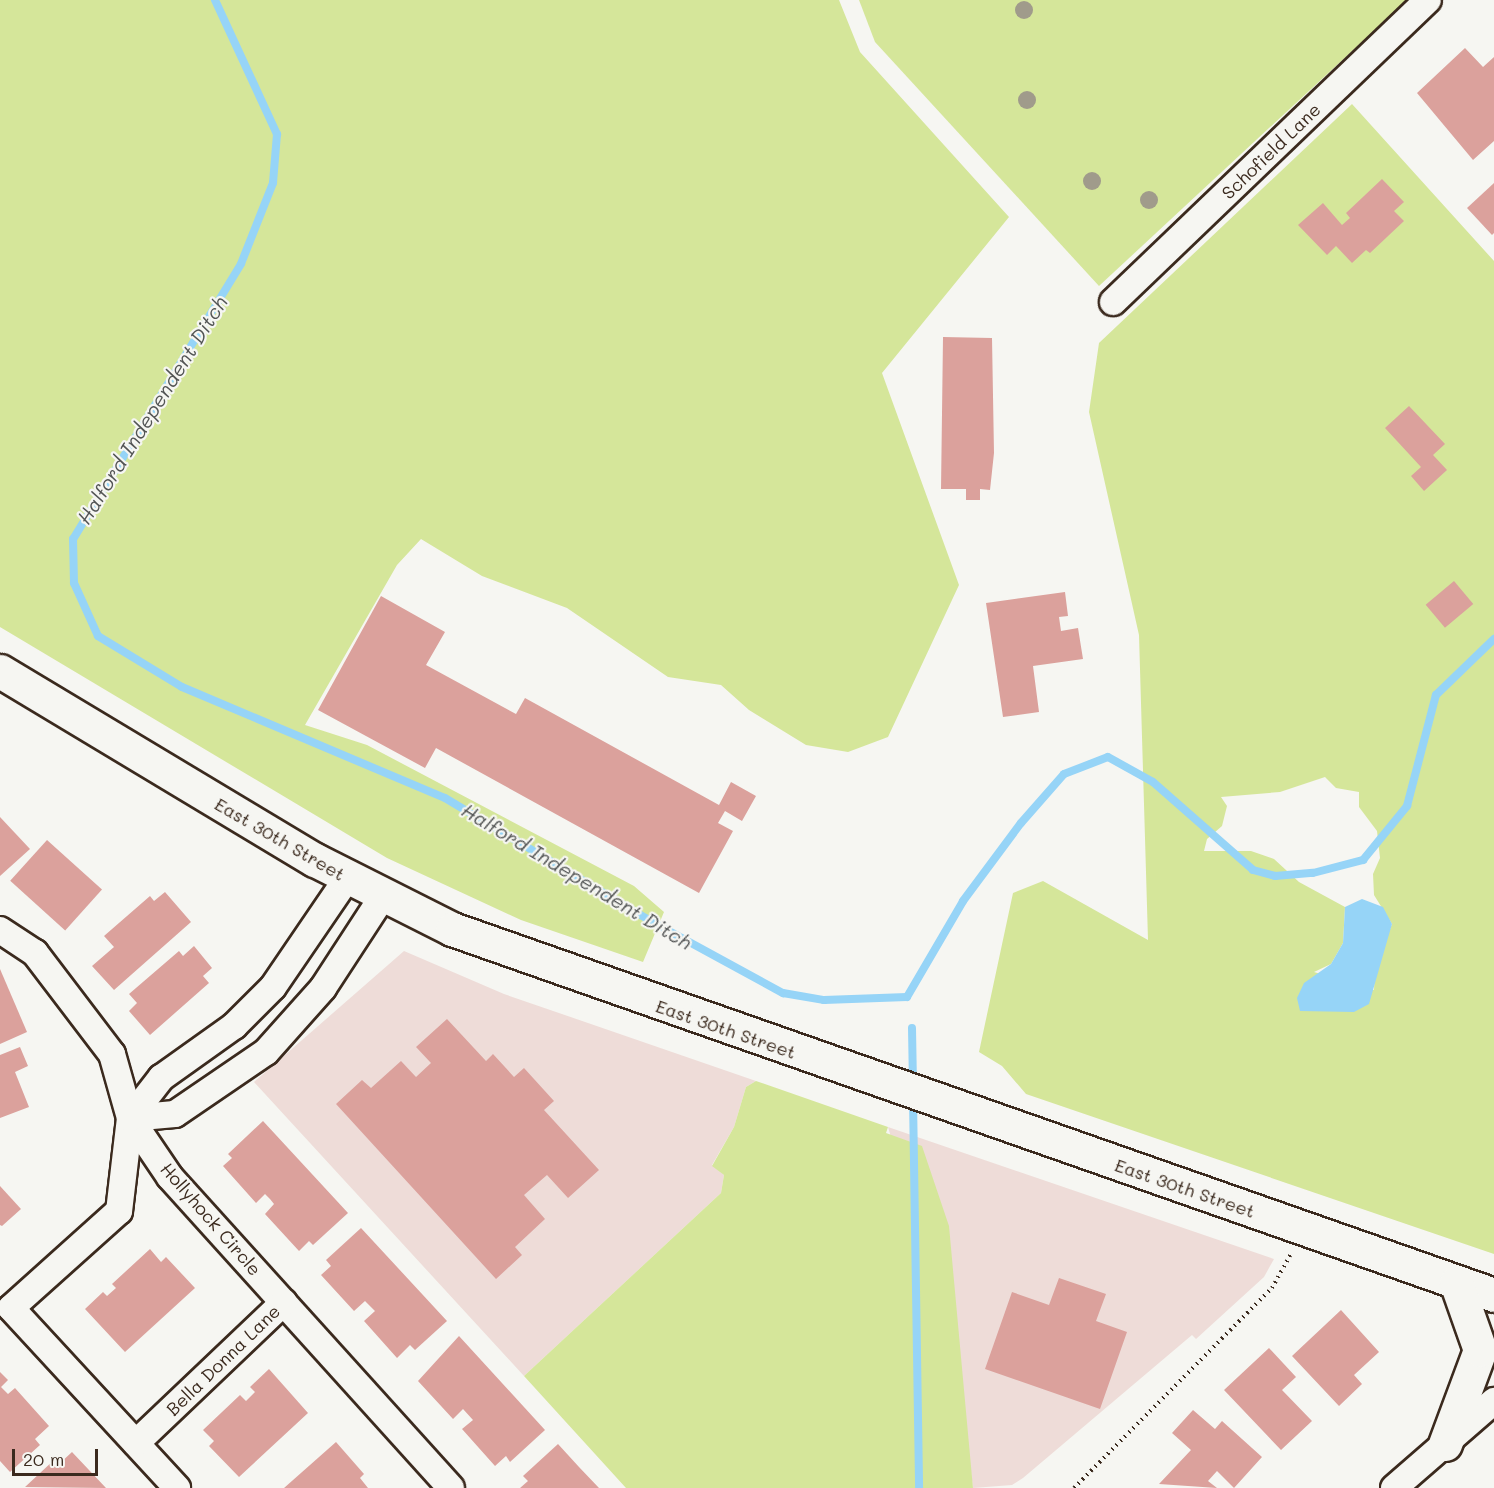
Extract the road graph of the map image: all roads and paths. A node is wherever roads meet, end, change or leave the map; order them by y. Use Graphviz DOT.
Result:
graph roads {
  1 [pos="1428,0"];
  2 [pos="1113,302"];
  3 [pos="0,671"];
  4 [pos="348,877"];
  5 [pos="383,896"];
  6 [pos="0,930"];
  7 [pos="130,1118"];
  8 [pos="1305,1229"];
  9 [pos="1456,1282"];
  10 [pos="1494,1295"];
  11 [pos="284,1302"];
  12 [pos="1494,1401"];
  13 [pos="136,1443"];
  14 [pos="1445,1444"];
  15 [pos="177,1488"];
  16 [pos="451,1488"];
  17 [pos="1074,1488"];
  18 [pos="1394,1488"];
  1 -- 2 [label="street, Schofield Lane"];
  3 -- 4 [label="main road, East 30th Street"];
  4 -- 5 [label="main road, East 30th Street"];
  4 -- 7 [label="street"];
  5 -- 7 [label="street"];
  5 -- 8 [label="main road, East 30th Street"];
  6 -- 7 [label="street"];
  7 -- 11 [label="street, Hollyhock Circle"];
  7 -- 13 [label="street"];
  8 -- 9 [label="main road, East 30th Street"];
  8 -- 17 [label="path"];
  9 -- 10 [label="main road, East 30th Street"];
  9 -- 14 [label="main road"];
  11 -- 13 [label="street, Bella Donna Lane"];
  11 -- 16 [label="street, Hollyhock Circle"];
  12 -- 14 [label="street"];
  13 -- 15 [label="street"];
  14 -- 18 [label="street"];
}
